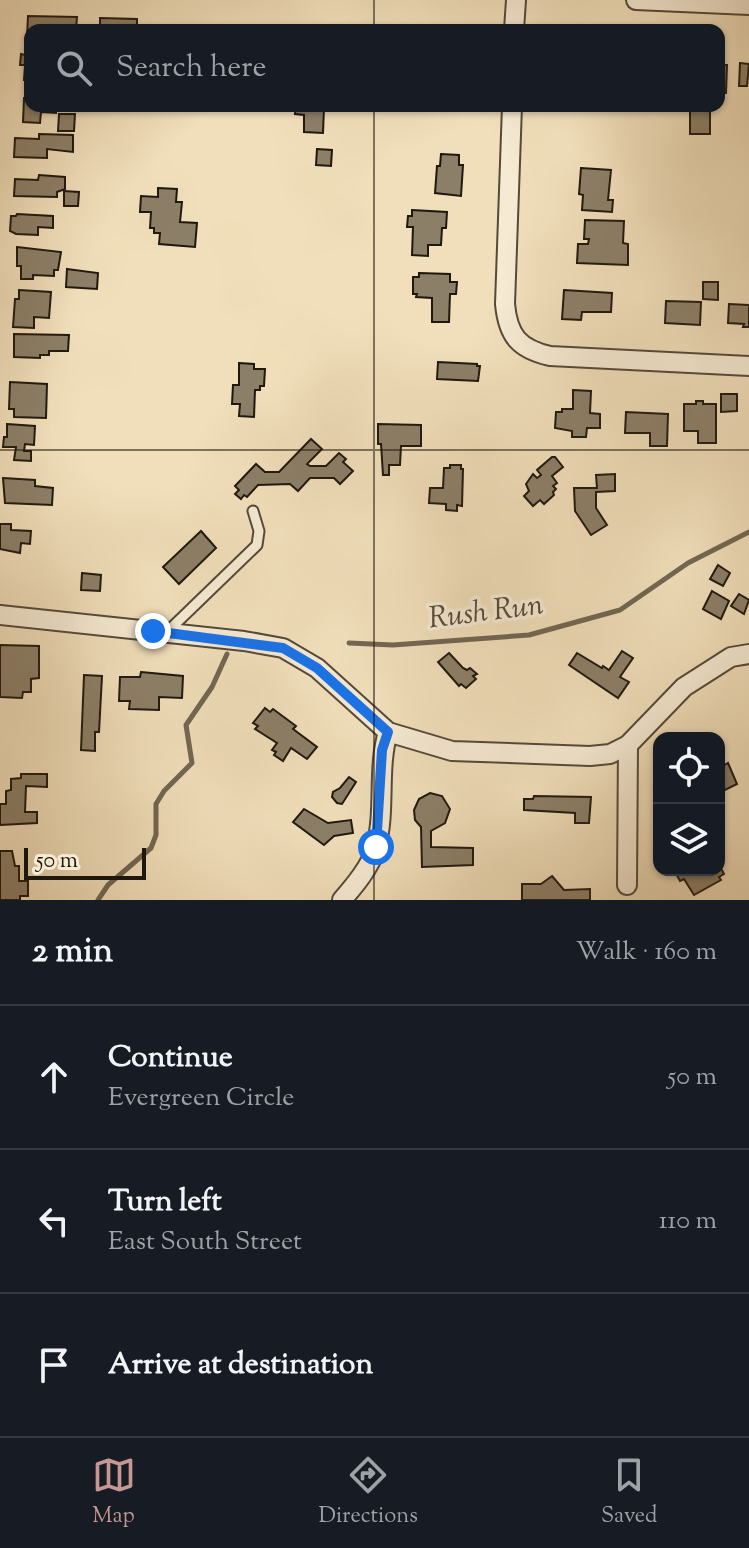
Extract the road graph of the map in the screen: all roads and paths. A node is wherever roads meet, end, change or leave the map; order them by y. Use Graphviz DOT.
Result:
graph roads {
  1 [pos="516,0"];
  2 [pos="636,0"];
  3 [pos="749,5"];
  4 [pos="514,24"];
  5 [pos="512,112"];
  6 [pos="749,366"];
  7 [pos="253,511"];
  8 [pos="0,615"];
  9 [pos="167,632"];
  10 [pos="749,654"];
  11 [pos="388,732"];
  12 [pos="628,745"];
  13 [pos="627,885"];
  14 [pos="342,900"];
  1 -- 4 [label="street"];
  2 -- 3 [label="street"];
  5 -- 6 [label="street"];
  7 -- 9 [label="lane"];
  8 -- 9 [label="street"];
  9 -- 11 [label="street"];
  10 -- 12 [label="street"];
  11 -- 12 [label="street"];
  11 -- 14 [label="street"];
  12 -- 13 [label="street"];
}
